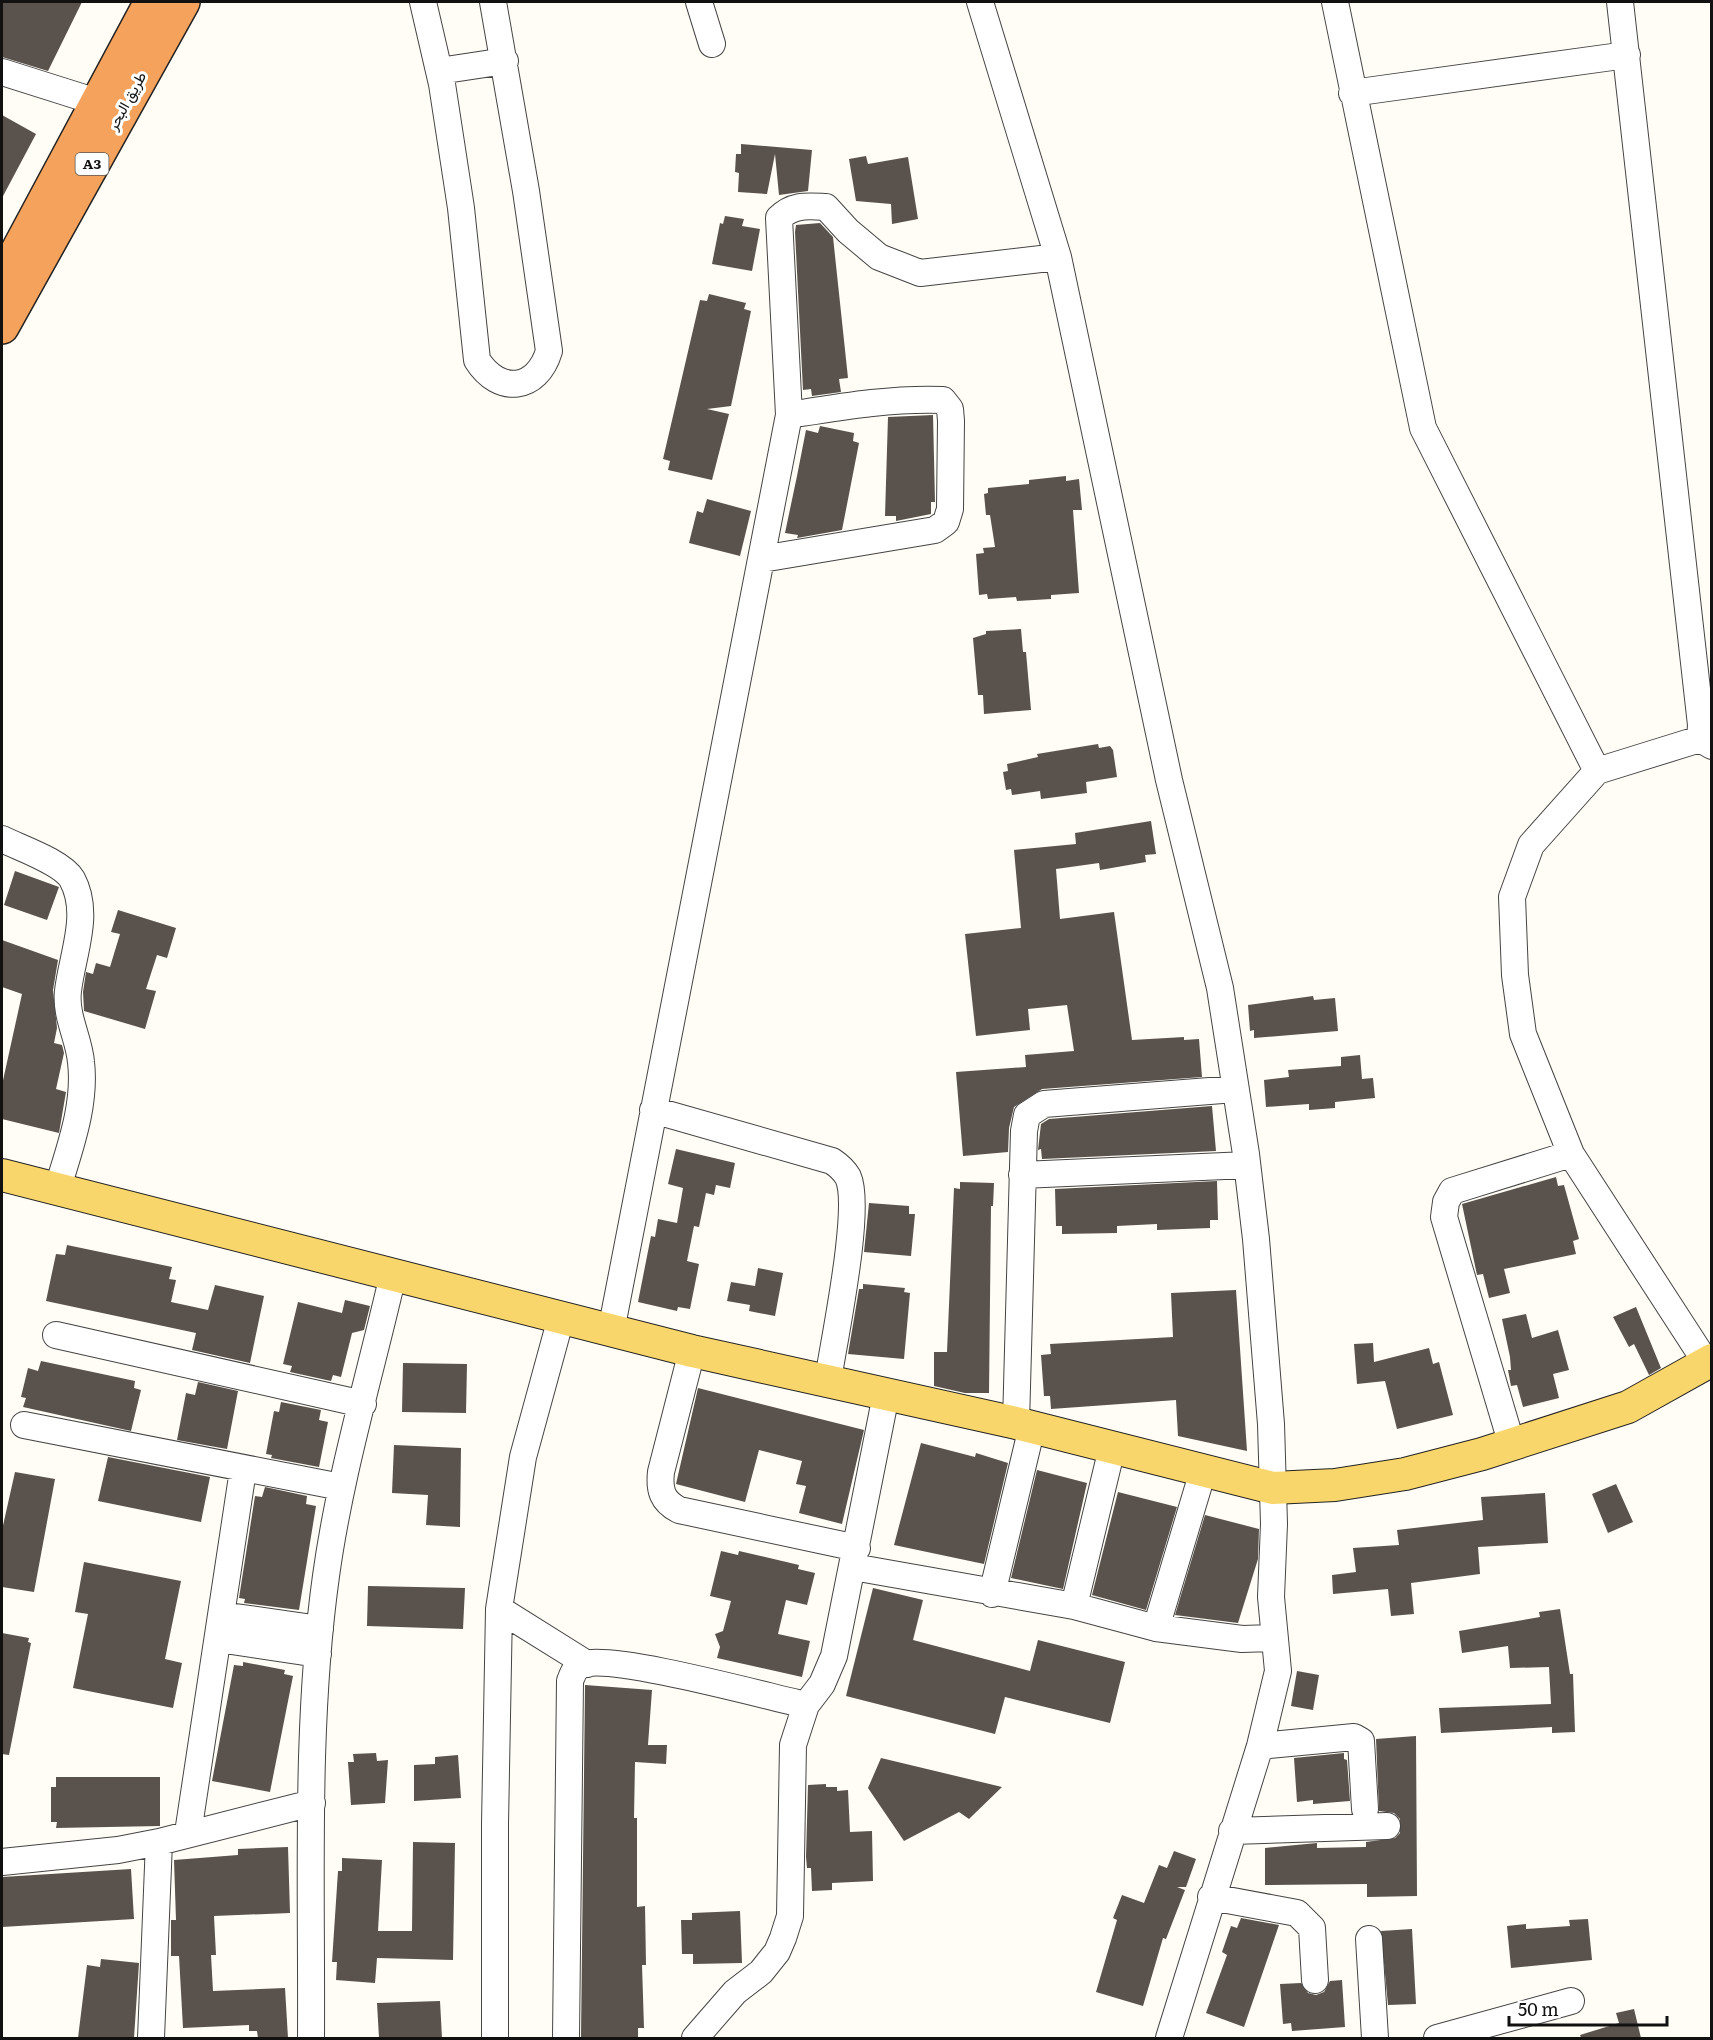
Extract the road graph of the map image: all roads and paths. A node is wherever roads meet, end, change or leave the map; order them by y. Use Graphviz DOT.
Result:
graph roads {
  1 [pos="151,2"];
  2 [pos="183,2"];
  3 [pos="423,2"];
  4 [pos="493,2"];
  5 [pos="699,2"];
  6 [pos="980,2"];
  7 [pos="1335,2"];
  8 [pos="1620,2"];
  9 [pos="712,44"];
  10 [pos="1627,55"];
  11 [pos="505,61"];
  12 [pos="439,71"];
  13 [pos="2,72"];
  14 [pos="1352,93"];
  15 [pos="109,108"];
  16 [pos="1058,257"];
  17 [pos="2,280"];
  18 [pos="2,327"];
  19 [pos="789,415"];
  20 [pos="762,559"];
  21 [pos="1706,743"];
  22 [pos="1598,771"];
  23 [pos="2,839"];
  24 [pos="1235,1089"];
  25 [pos="653,1110"];
  26 [pos="1571,1154"];
  27 [pos="1247,1165"];
  28 [pos="2,1174"];
  29 [pos="1022,1175"];
  30 [pos="58,1187"];
  31 [pos="393,1275"];
  32 [pos="561,1318"];
  33 [pos="611,1331"];
  34 [pos="56,1335"];
  35 [pos="692,1351"];
  36 [pos="1709,1362"];
  37 [pos="828,1380"];
  38 [pos="886,1395"];
  39 [pos="363,1404"];
  40 [pos="24,1425"];
  41 [pos="1024,1425"];
  42 [pos="1512,1445"];
  43 [pos="1112,1448"];
  44 [pos="243,1470"];
  45 [pos="1203,1471"];
  46 [pos="341,1488"];
  47 [pos="1273,1488"];
  48 [pos="855,1557"];
  49 [pos="992,1594"];
  50 [pos="1074,1606"];
  51 [pos="499,1609"];
  52 [pos="219,1628"];
  53 [pos="1156,1628"];
  54 [pos="1274,1638"];
  55 [pos="319,1641"];
  56 [pos="587,1664"];
  57 [pos="806,1705"];
  58 [pos="1260,1746"];
  59 [pos="312,1803"];
  60 [pos="1365,1809"];
  61 [pos="1387,1826"];
  62 [pos="1232,1831"];
  63 [pos="189,1833"];
  64 [pos="159,1842"];
  65 [pos="2,1862"];
  66 [pos="1211,1897"];
  67 [pos="1369,1939"];
  68 [pos="1315,1980"];
  69 [pos="1571,2001"];
  70 [pos="151,2038"];
  71 [pos="311,2038"];
  72 [pos="495,2038"];
  73 [pos="567,2038"];
  74 [pos="695,2038"];
  75 [pos="1169,2038"];
  76 [pos="1375,2038"];
  77 [pos="1437,2038"];
  1 -- 15 [label="highway, طريق البحر / A3"];
  2 -- 15 [label="highway, طريق البحر / A3"];
  3 -- 12 [label="street"];
  4 -- 11 [label="street"];
  5 -- 9 [label="street"];
  6 -- 16 [label="street"];
  7 -- 14 [label="street"];
  8 -- 10 [label="street"];
  10 -- 14 [label="street"];
  10 -- 21 [label="street"];
  11 -- 12 [label="street"];
  11 -- 12 [label="street"];
  13 -- 15 [label="street"];
  14 -- 22 [label="street"];
  15 -- 17 [label="highway, طريق البحر / A3"];
  15 -- 18 [label="highway, طريق البحر / A3"];
  16 -- 19 [label="street"];
  16 -- 24 [label="street"];
  19 -- 20 [label="street"];
  19 -- 20 [label="street"];
  20 -- 25 [label="street"];
  21 -- 22 [label="street"];
  22 -- 26 [label="street"];
  23 -- 30 [label="street"];
  24 -- 27 [label="street"];
  24 -- 29 [label="street"];
  25 -- 33 [label="street"];
  25 -- 37 [label="street"];
  26 -- 36 [label="street"];
  26 -- 42 [label="street"];
  27 -- 29 [label="street"];
  27 -- 47 [label="street"];
  28 -- 30 [label="main road"];
  29 -- 41 [label="street"];
  30 -- 31 [label="main road"];
  31 -- 32 [label="main road"];
  31 -- 39 [label="street"];
  32 -- 33 [label="main road"];
  32 -- 51 [label="street"];
  33 -- 35 [label="main road"];
  34 -- 39 [label="street"];
  35 -- 37 [label="main road"];
  35 -- 48 [label="street"];
  36 -- 42 [label="main road"];
  37 -- 38 [label="main road"];
  38 -- 41 [label="main road"];
  38 -- 48 [label="street"];
  39 -- 46 [label="street"];
  40 -- 44 [label="street"];
  41 -- 43 [label="main road"];
  41 -- 49 [label="street"];
  42 -- 47 [label="main road"];
  43 -- 45 [label="main road"];
  43 -- 50 [label="street"];
  44 -- 46 [label="street"];
  44 -- 52 [label="street"];
  45 -- 47 [label="main road"];
  45 -- 53 [label="street"];
  46 -- 55 [label="street"];
  47 -- 54 [label="street"];
  48 -- 49 [label="street"];
  48 -- 57 [label="street"];
  49 -- 50 [label="street"];
  50 -- 53 [label="street"];
  51 -- 56 [label="street"];
  51 -- 72 [label="street"];
  52 -- 55 [label="street"];
  52 -- 63 [label="street"];
  53 -- 54 [label="street"];
  54 -- 58 [label="street"];
  55 -- 59 [label="street"];
  56 -- 57 [label="street"];
  56 -- 73 [label="street"];
  57 -- 74 [label="street"];
  58 -- 60 [label="street"];
  58 -- 62 [label="street"];
  59 -- 63 [label="street"];
  59 -- 71 [label="street"];
  61 -- 62 [label="street"];
  62 -- 66 [label="street"];
  63 -- 64 [label="street"];
  64 -- 65 [label="street"];
  64 -- 70 [label="street"];
  66 -- 68 [label="street"];
  66 -- 75 [label="street"];
  67 -- 76 [label="street"];
  69 -- 77 [label="street"];
}
